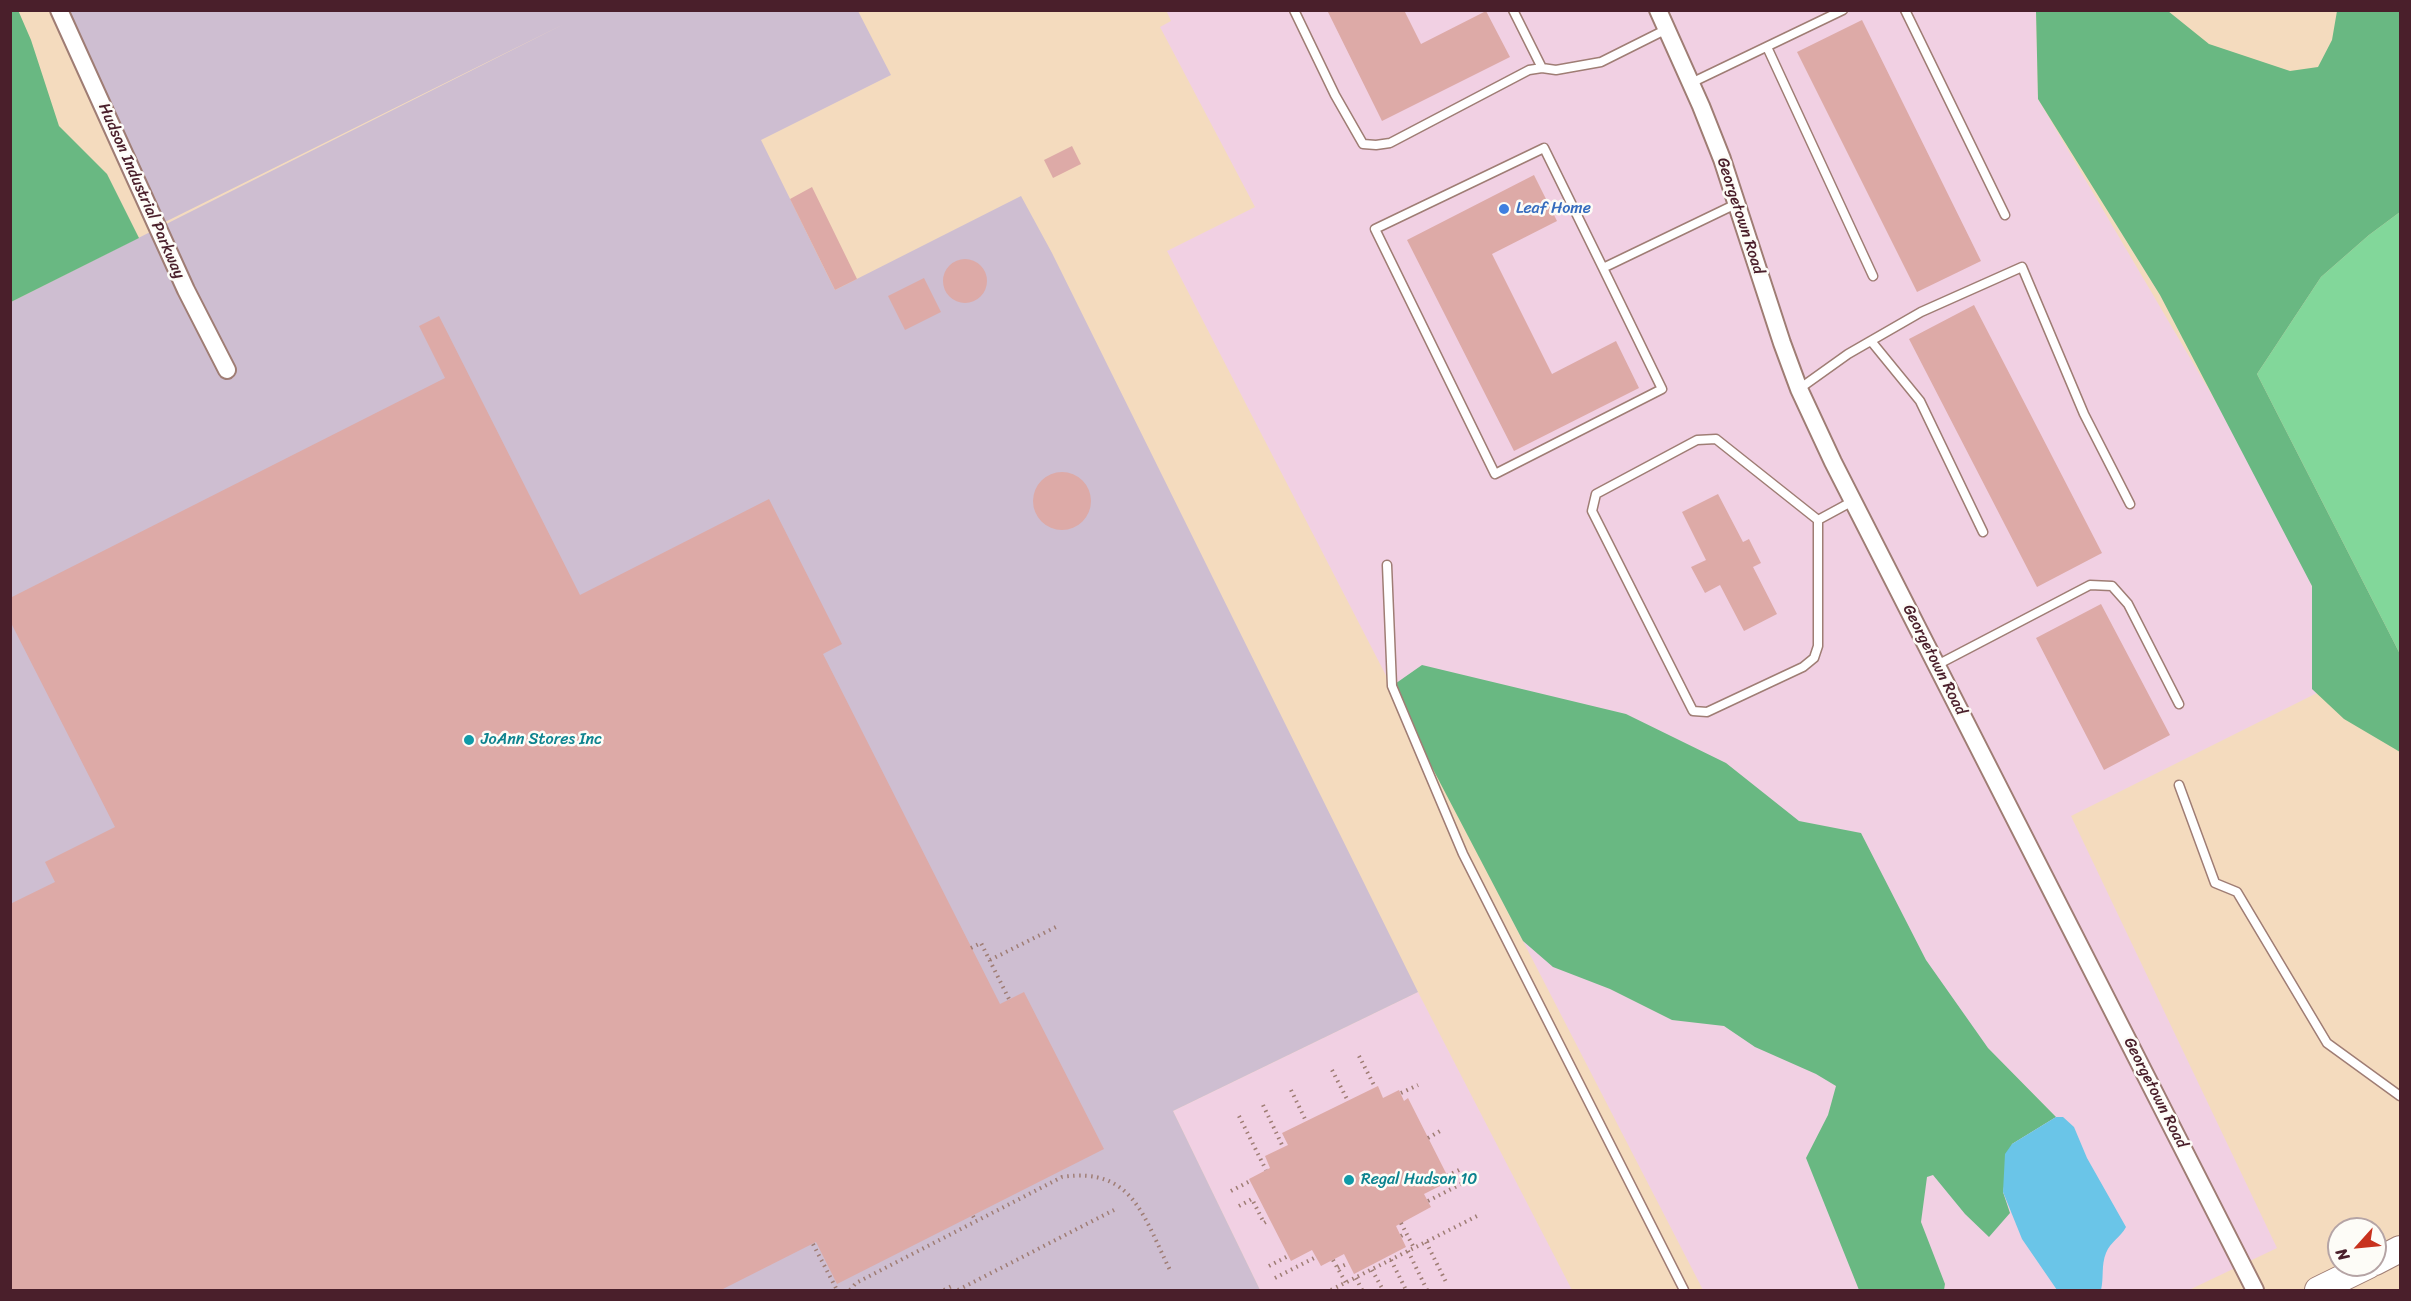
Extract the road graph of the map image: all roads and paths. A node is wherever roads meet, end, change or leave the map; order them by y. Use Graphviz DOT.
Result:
graph roads {
  1 [pos="59,10"];
  2 [pos="1293,10"];
  3 [pos="1513,10"];
  4 [pos="1658,10"];
  5 [pos="1843,10"];
  6 [pos="1905,10"];
  7 [pos="1667,29"];
  8 [pos="1767,46"];
  9 [pos="1542,68"];
  10 [pos="1692,83"];
  11 [pos="1736,204"];
  12 [pos="2005,215"];
  13 [pos="1603,268"];
  14 [pos="1873,276"];
  15 [pos="1871,341"];
  16 [pos="227,370"];
  17 [pos="1800,389"];
  18 [pos="1853,501"];
  19 [pos="2130,504"];
  20 [pos="1818,520"];
  21 [pos="1983,532"];
  22 [pos="1387,565"];
  23 [pos="1936,664"];
  24 [pos="2179,704"];
  25 [pos="2179,785"];
  26 [pos="1056,927"];
  27 [pos="972,948"];
  28 [pos="990,960"];
  29 [pos="1009,999"];
  30 [pos="1359,1056"];
  31 [pos="1332,1070"];
  32 [pos="1418,1085"];
  33 [pos="1375,1087"];
  34 [pos="1291,1090"];
  35 [pos="1401,1093"];
  36 [pos="2400,1096"];
  37 [pos="1348,1101"];
  38 [pos="1263,1105"];
  39 [pos="1239,1116"];
  40 [pos="1306,1121"];
  41 [pos="1440,1131"];
  42 [pos="1428,1138"];
  43 [pos="1283,1147"];
  44 [pos="1266,1170"];
  45 [pos="1459,1170"];
  46 [pos="1448,1176"];
  47 [pos="1250,1181"];
  48 [pos="1465,1182"];
  49 [pos="1231,1191"];
  50 [pos="1428,1201"];
  51 [pos="1239,1206"];
  52 [pos="1114,1210"];
  53 [pos="1479,1215"];
  54 [pos="973,1216"];
  55 [pos="1269,1220"];
  56 [pos="976,1221"];
  57 [pos="1401,1223"];
  58 [pos="1406,1233"];
  59 [pos="1401,1236"];
  60 [pos="1426,1242"];
  61 [pos="813,1244"];
  62 [pos="1414,1248"];
  63 [pos="1408,1251"];
  64 [pos="1288,1256"];
  65 [pos="1316,1257"];
  66 [pos="1333,1260"];
  67 [pos="1390,1260"];
  68 [pos="1349,1263"];
  69 [pos="1269,1266"];
  70 [pos="1338,1268"];
  71 [pos="1372,1270"];
  72 [pos="1171,1272"];
  73 [pos="2345,1277"];
  74 [pos="1275,1278"];
  75 [pos="1356,1278"];
  76 [pos="1446,1282"];
  77 [pos="1346,1283"];
  78 [pos="954,1285"];
  79 [pos="837,1290"];
  80 [pos="850,1290"];
  81 [pos="944,1290"];
  82 [pos="958,1290"];
  83 [pos="1334,1290"];
  84 [pos="1362,1290"];
  85 [pos="1383,1290"];
  86 [pos="1406,1290"];
  87 [pos="1427,1290"];
  88 [pos="1684,1290"];
  89 [pos="2255,1290"];
  90 [pos="2318,1290"];
  1 -- 16 [label="street, Hudson Industrial Parkway"];
  2 -- 9 [label="lane"];
  3 -- 9 [label="lane"];
  4 -- 7 [label="street, Georgetown Road"];
  5 -- 8 [label="lane"];
  6 -- 12 [label="lane"];
  7 -- 9 [label="lane"];
  7 -- 10 [label="street, Georgetown Road"];
  8 -- 10 [label="lane"];
  8 -- 14 [label="lane"];
  10 -- 11 [label="street, Georgetown Road"];
  11 -- 13 [label="lane"];
  11 -- 17 [label="street, Georgetown Road"];
  13 -- 13 [label="lane"];
  15 -- 17 [label="lane"];
  15 -- 19 [label="lane"];
  15 -- 21 [label="lane"];
  17 -- 18 [label="street, Georgetown Road"];
  18 -- 20 [label="lane"];
  18 -- 23 [label="street, Georgetown Road"];
  20 -- 20 [label="lane"];
  22 -- 88 [label="lane"];
  23 -- 24 [label="lane"];
  23 -- 89 [label="street, Georgetown Road"];
  25 -- 36 [label="lane"];
  26 -- 28 [label="path"];
  27 -- 28 [label="path"];
  28 -- 29 [label="path"];
  30 -- 33 [label="path"];
  31 -- 37 [label="path"];
  32 -- 35 [label="path"];
  34 -- 40 [label="path"];
  38 -- 43 [label="path"];
  39 -- 44 [label="path"];
  41 -- 42 [label="path"];
  45 -- 46 [label="path"];
  47 -- 49 [label="path"];
  48 -- 50 [label="path"];
  51 -- 55 [label="path"];
  52 -- 82 [label="path"];
  53 -- 60 [label="path"];
  54 -- 56 [label="path"];
  56 -- 72 [label="path"];
  56 -- 80 [label="path"];
  57 -- 58 [label="path"];
  58 -- 59 [label="path"];
  58 -- 62 [label="path"];
  60 -- 62 [label="path"];
  60 -- 76 [label="path"];
  61 -- 79 [label="path"];
  62 -- 63 [label="path"];
  63 -- 67 [label="path"];
  63 -- 87 [label="path"];
  64 -- 69 [label="path"];
  65 -- 74 [label="path"];
  66 -- 70 [label="path"];
  67 -- 71 [label="path"];
  67 -- 86 [label="path"];
  68 -- 70 [label="path"];
  70 -- 77 [label="path"];
  71 -- 75 [label="path"];
  71 -- 85 [label="path"];
  73 -- 90 [label="main road"];
  75 -- 77 [label="path"];
  75 -- 84 [label="path"];
  77 -- 83 [label="path"];
  78 -- 81 [label="path"];
}
